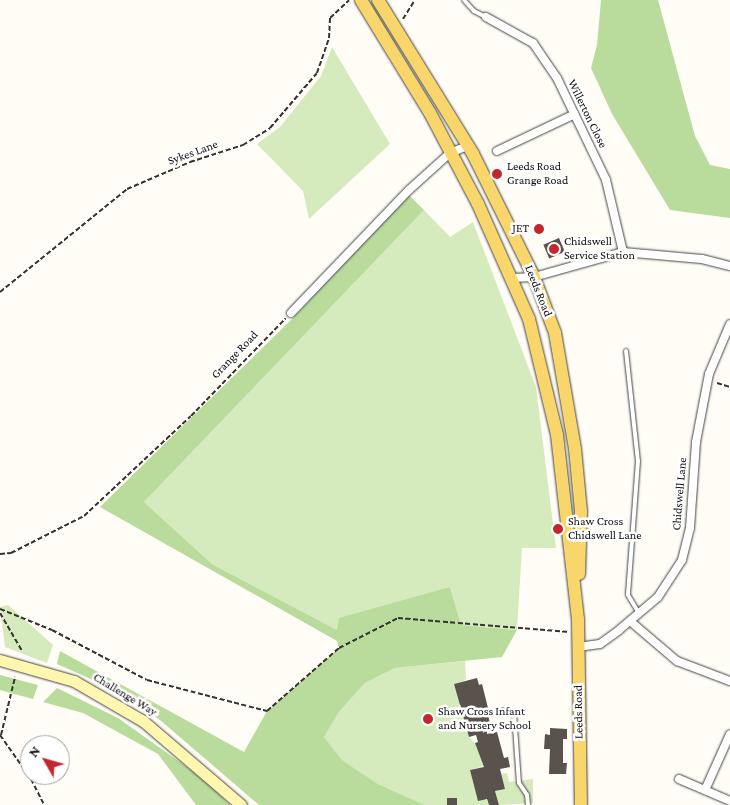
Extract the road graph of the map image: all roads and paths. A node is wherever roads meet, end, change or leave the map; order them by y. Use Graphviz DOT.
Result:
graph roads {
  1 [pos="349,0"];
  2 [pos="361,0"];
  3 [pos="378,0"];
  4 [pos="415,0"];
  5 [pos="464,0"];
  6 [pos="486,17"];
  7 [pos="397,30"];
  8 [pos="575,114"];
  9 [pos="467,146"];
  10 [pos="496,151"];
  11 [pos="450,153"];
  12 [pos="623,252"];
  13 [pos="730,266"];
  14 [pos="534,277"];
  15 [pos="513,278"];
  16 [pos="0,292"];
  17 [pos="291,313"];
  18 [pos="730,324"];
  19 [pos="626,351"];
  20 [pos="707,381"];
  21 [pos="730,387"];
  22 [pos="0,554"];
  23 [pos="0,609"];
  24 [pos="0,613"];
  25 [pos="639,613"];
  26 [pos="578,619"];
  27 [pos="630,621"];
  28 [pos="579,633"];
  29 [pos="578,647"];
  30 [pos="22,651"];
  31 [pos="0,660"];
  32 [pos="15,677"];
  33 [pos="730,681"];
  34 [pos="514,712"];
  35 [pos="730,734"];
  36 [pos="0,736"];
  37 [pos="679,778"];
  38 [pos="706,790"];
  39 [pos="730,801"];
  40 [pos="44,805"];
  41 [pos="241,805"];
  42 [pos="528,805"];
  43 [pos="581,805"];
  1 -- 16 [label="path, Sykes Lane"];
  2 -- 11 [label="main road, Leeds Road"];
  3 -- 7 [label="main road, Leeds Road"];
  4 -- 7 [label="path"];
  5 -- 6 [label="lane"];
  6 -- 8 [label="street, Willerton Close"];
  7 -- 9 [label="main road, Leeds Road"];
  8 -- 10 [label="street"];
  8 -- 12 [label="street, Willerton Close"];
  9 -- 11 [label="street"];
  9 -- 14 [label="main road, Leeds Road"];
  11 -- 15 [label="main road, Leeds Road"];
  11 -- 17 [label="street"];
  12 -- 13 [label="street"];
  12 -- 14 [label="street"];
  14 -- 15 [label="street"];
  14 -- 26 [label="main road, Leeds Road"];
  15 -- 26 [label="main road, Leeds Road"];
  17 -- 22 [label="path, Grange Road"];
  18 -- 20 [label="street, Chidswell Lane"];
  19 -- 25 [label="lane"];
  20 -- 21 [label="path"];
  20 -- 25 [label="street, Chidswell Lane"];
  23 -- 28 [label="path"];
  24 -- 30 [label="path"];
  25 -- 27 [label="street, Chidswell Lane"];
  26 -- 28 [label="main road, Leeds Road"];
  27 -- 29 [label="street, Chidswell Lane"];
  27 -- 33 [label="street"];
  28 -- 29 [label="main road, Leeds Road"];
  29 -- 43 [label="main road, Leeds Road"];
  31 -- 41 [label="main road, Challenge Way"];
  32 -- 36 [label="path"];
  34 -- 42 [label="lane"];
  35 -- 38 [label="street"];
  36 -- 40 [label="path"];
  37 -- 38 [label="street"];
  38 -- 39 [label="street"];
}
